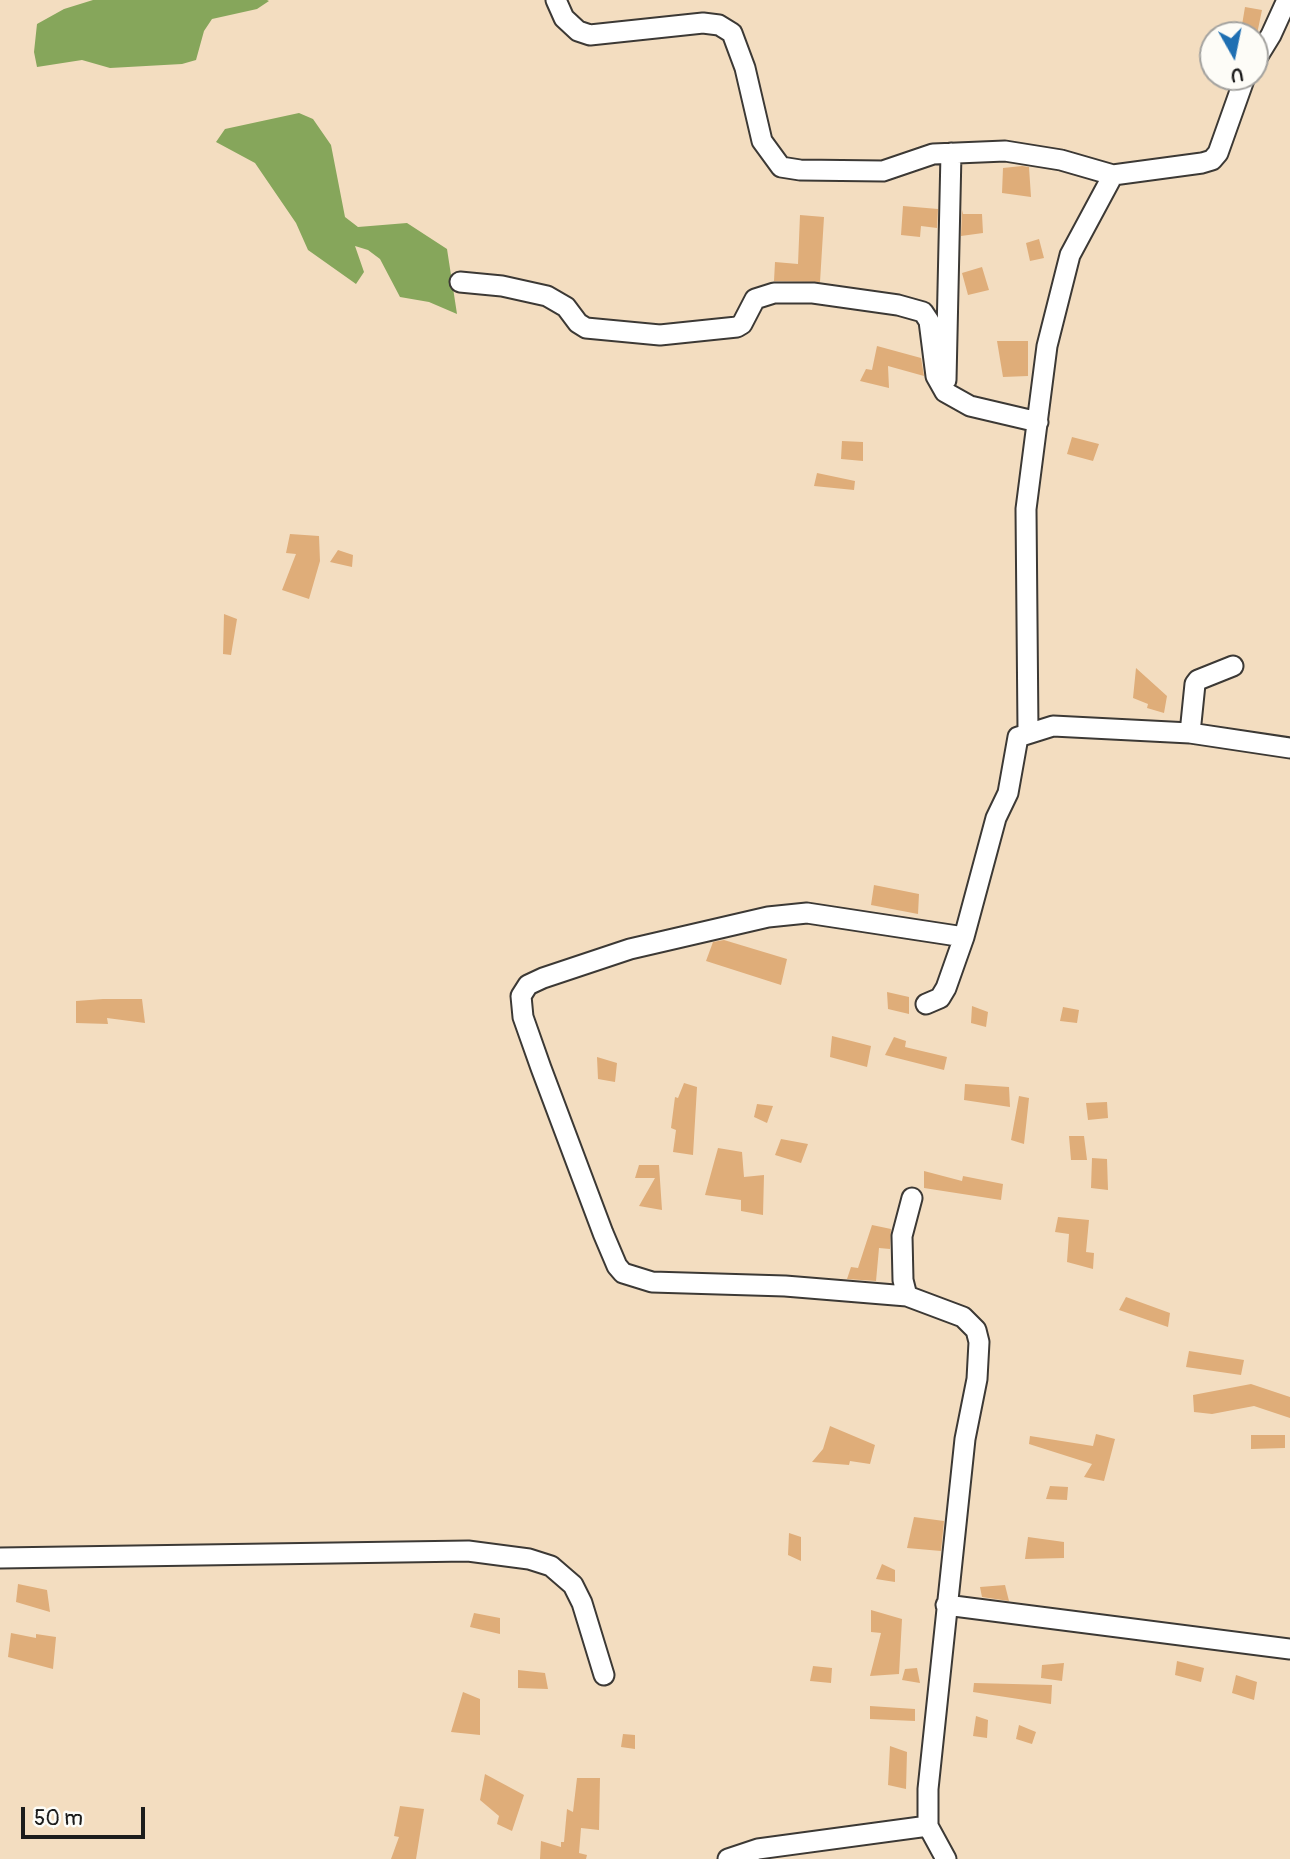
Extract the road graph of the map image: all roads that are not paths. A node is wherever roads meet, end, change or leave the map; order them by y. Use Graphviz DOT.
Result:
graph roads {
  1 [pos="556,0"];
  2 [pos="1287,0"];
  3 [pos="1269,38"];
  4 [pos="1240,91"];
  5 [pos="951,153"];
  6 [pos="1113,175"];
  7 [pos="460,282"];
  8 [pos="945,391"];
  9 [pos="1038,422"];
  10 [pos="1233,666"];
  11 [pos="1028,731"];
  12 [pos="1190,733"];
  13 [pos="1290,748"];
  14 [pos="964,937"];
  15 [pos="926,1004"];
  16 [pos="912,1198"];
  17 [pos="907,1296"];
  18 [pos="0,1558"];
  19 [pos="946,1605"];
  20 [pos="1290,1649"];
  21 [pos="604,1675"];
  22 [pos="928,1826"];
  23 [pos="728,1859"];
  24 [pos="946,1859"];
  1 -- 5 [label="street"];
  2 -- 3 [label="street"];
  4 -- 6 [label="street"];
  5 -- 6 [label="street"];
  5 -- 8 [label="street"];
  6 -- 9 [label="street"];
  7 -- 8 [label="street"];
  8 -- 9 [label="street"];
  9 -- 11 [label="street"];
  10 -- 12 [label="street"];
  11 -- 12 [label="street"];
  11 -- 14 [label="street"];
  12 -- 13 [label="street"];
  14 -- 15 [label="street"];
  14 -- 17 [label="street"];
  16 -- 17 [label="street"];
  17 -- 19 [label="street"];
  18 -- 21 [label="street"];
  19 -- 20 [label="street"];
  19 -- 22 [label="street"];
  22 -- 23 [label="street"];
  22 -- 24 [label="street"];
}
